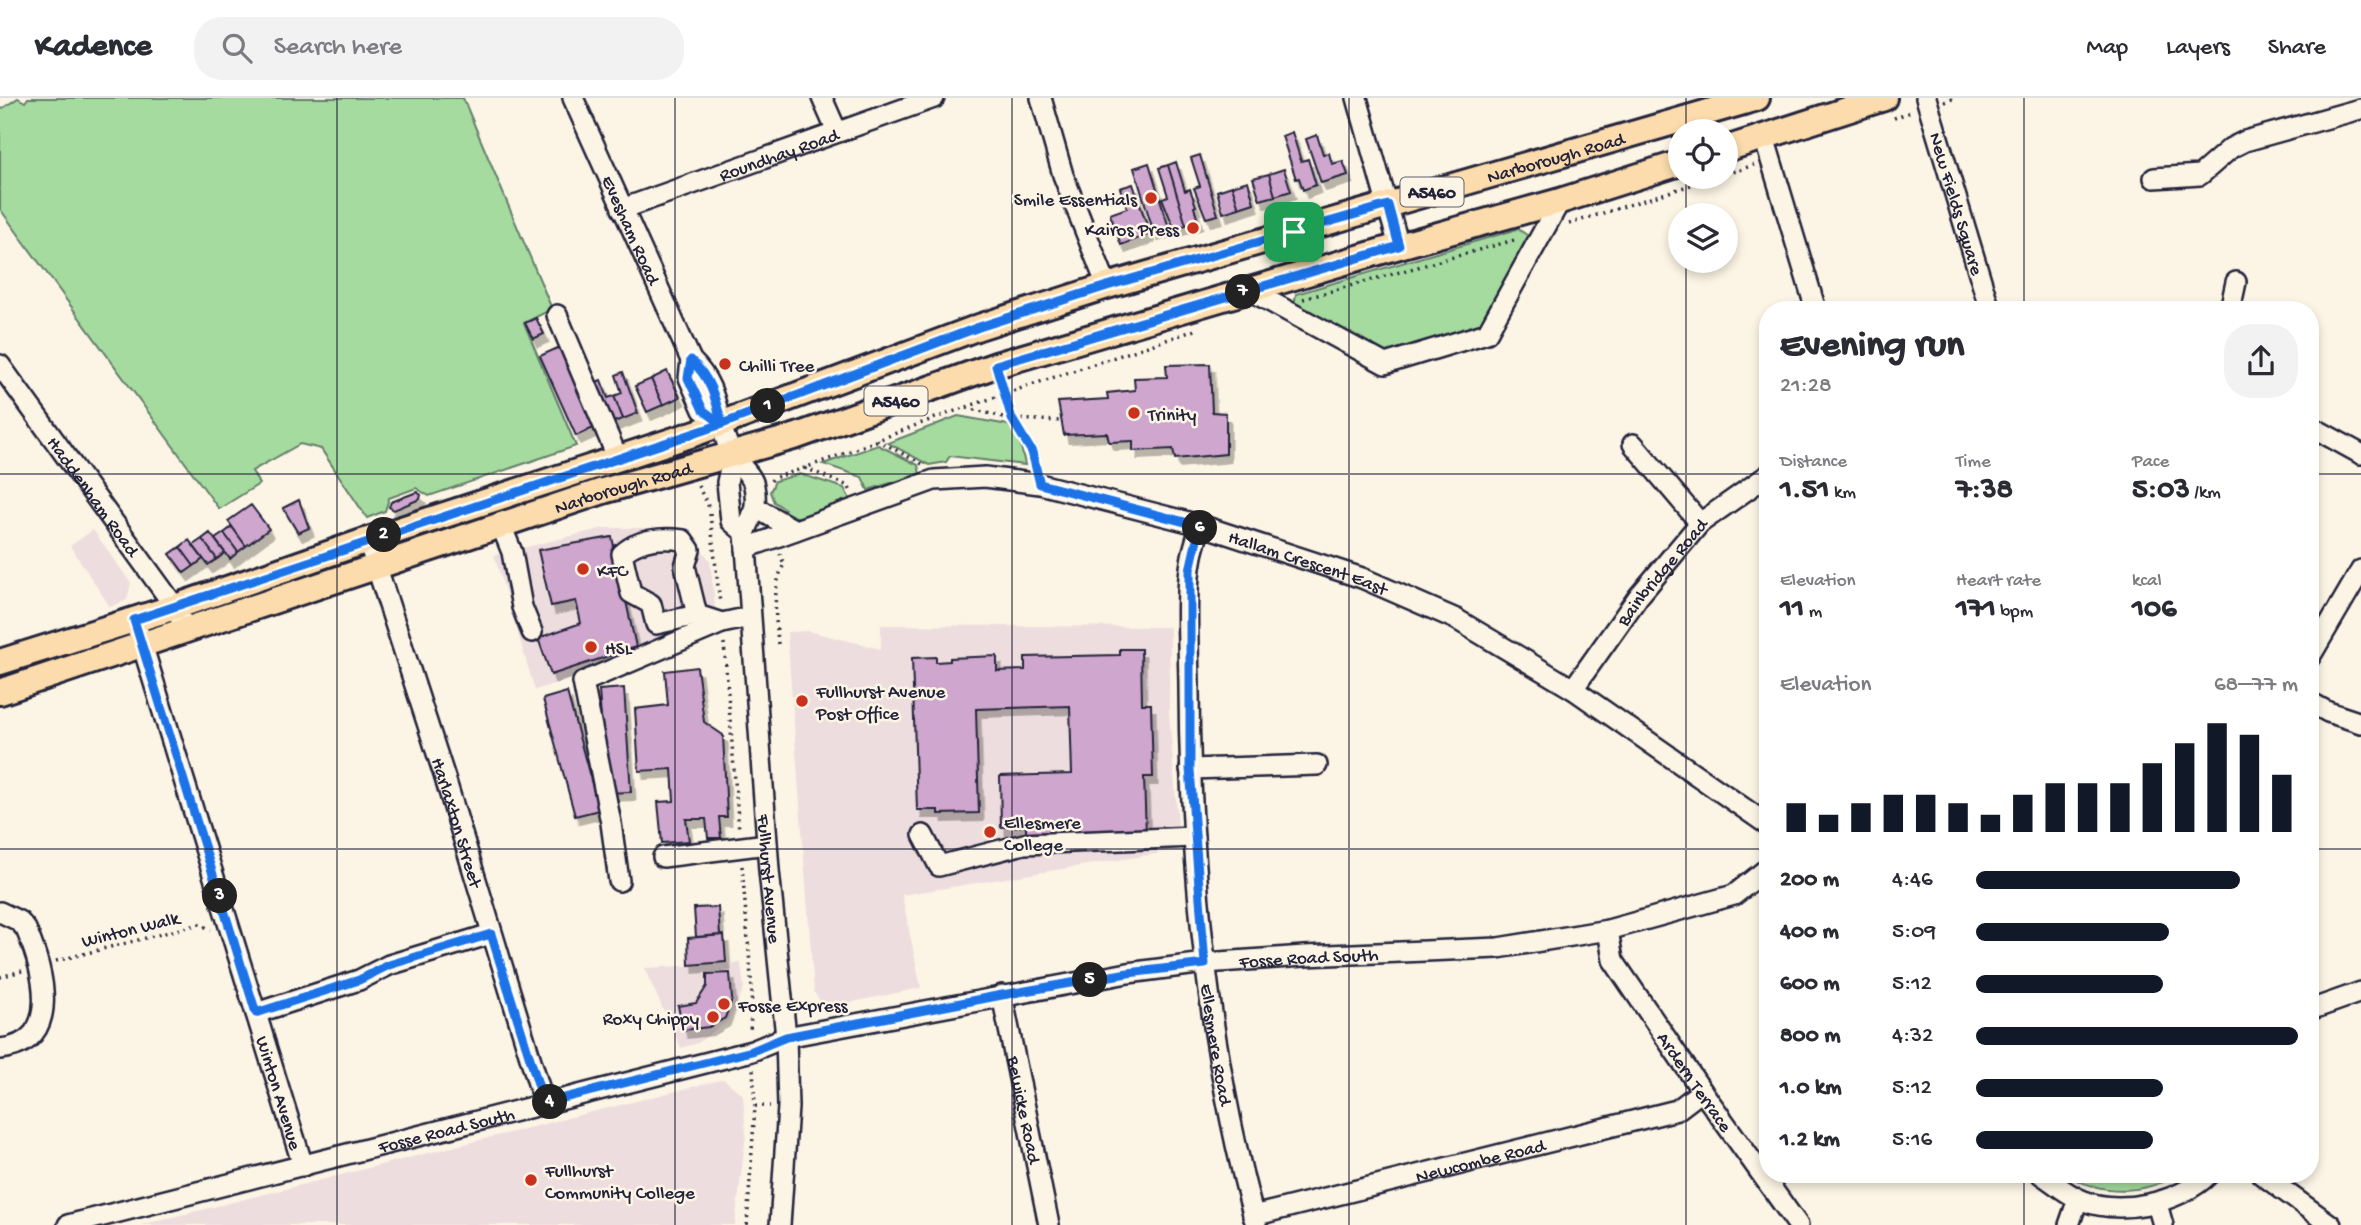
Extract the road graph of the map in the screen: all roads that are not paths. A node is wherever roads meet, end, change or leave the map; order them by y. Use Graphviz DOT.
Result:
graph roads {
  1 [pos="573,98"];
  2 [pos="822,98"];
  3 [pos="934,98"];
  4 [pos="1041,98"];
  5 [pos="1357,98"];
  6 [pos="1757,98"];
  7 [pos="1884,98"];
  8 [pos="1926,98"];
  9 [pos="2359,105"];
  10 [pos="837,132"];
  11 [pos="1768,148"];
  12 [pos="1738,149"];
  13 [pos="1668,167"];
  14 [pos="2154,178"];
  15 [pos="1560,201"];
  16 [pos="1388,205"];
  17 [pos="622,209"];
  18 [pos="1399,246"];
  19 [pos="2236,282"];
  20 [pos="1107,286"];
  21 [pos="1249,290"];
  22 [pos="1813,301"];
  23 [pos="1987,301"];
  24 [pos="2232,301"];
  25 [pos="557,316"];
  26 [pos="0,365"];
  27 [pos="722,424"];
  28 [pos="2319,431"];
  29 [pos="1633,444"];
  30 [pos="2361,454"];
  31 [pos="733,455"];
  32 [pos="618,458"];
  33 [pos="1759,481"];
  34 [pos="756,508"];
  35 [pos="1700,523"];
  36 [pos="501,525"];
  37 [pos="1200,526"];
  38 [pos="795,530"];
  39 [pos="368,540"];
  40 [pos="745,541"];
  41 [pos="377,565"];
  42 [pos="2361,570"];
  43 [pos="175,607"];
  44 [pos="696,615"];
  45 [pos="750,617"];
  46 [pos="134,620"];
  47 [pos="722,623"];
  48 [pos="186,630"];
  49 [pos="532,632"];
  50 [pos="2319,642"];
  51 [pos="142,644"];
  52 [pos="0,662"];
  53 [pos="1573,689"];
  54 [pos="1,691"];
  55 [pos="2319,707"];
  56 [pos="2361,723"];
  57 [pos="1317,765"];
  58 [pos="1190,769"];
  59 [pos="1759,819"];
  60 [pos="923,835"];
  61 [pos="1194,837"];
  62 [pos="767,844"];
  63 [pos="663,857"];
  64 [pos="1759,875"];
  65 [pos="619,881"];
  66 [pos="0,912"];
  67 [pos="1608,930"];
  68 [pos="491,934"];
  69 [pos="1205,964"];
  70 [pos="2361,992"];
  71 [pos="1002,995"];
  72 [pos="2319,1007"];
  73 [pos="256,1013"];
  74 [pos="786,1037"];
  75 [pos="0,1049"];
  76 [pos="1702,1091"];
  77 [pos="544,1103"];
  78 [pos="303,1166"];
  79 [pos="1759,1171"];
  80 [pos="1768,1183"];
  81 [pos="2054,1183"];
  82 [pos="2200,1183"];
  83 [pos="2273,1183"];
  84 [pos="2078,1199"];
  85 [pos="2157,1204"];
  86 [pos="1254,1220"];
  87 [pos="68,1225"];
  88 [pos="781,1225"];
  89 [pos="1049,1225"];
  90 [pos="1798,1225"];
  91 [pos="2068,1225"];
  92 [pos="2163,1225"];
  93 [pos="2331,1225"];
  1 -- 17 [label="street, Evesham Road"];
  2 -- 10 [label="street"];
  3 -- 10 [label="street, Roundhay Road"];
  4 -- 20 [label="street"];
  5 -- 16 [label="street"];
  6 -- 16 [label="main road, Narborough Road / A5460"];
  7 -- 11 [label="main road"];
  8 -- 23 [label="street, New Fields Square"];
  9 -- 14 [label="street"];
  10 -- 17 [label="street, Roundhay Road"];
  11 -- 12 [label="main road"];
  11 -- 22 [label="street"];
  13 -- 15 [label="main road, Narborough Road / A5460"];
  15 -- 18 [label="main road, Narborough Road / A5460"];
  15 -- 21 [label="street"];
  16 -- 18 [label="street"];
  16 -- 20 [label="main road, Narborough Road / A5460"];
  17 -- 27 [label="street, Evesham Road"];
  18 -- 21 [label="main road, Narborough Road / A5460"];
  19 -- 24 [label="street"];
  20 -- 27 [label="main road, Narborough Road / A5460"];
  21 -- 31 [label="main road, Narborough Road / A5460"];
  25 -- 32 [label="street"];
  26 -- 43 [label="street, Haddenham Road"];
  27 -- 31 [label="street, Fullhurst Avenue"];
  27 -- 32 [label="main road, Narborough Road / A5460"];
  28 -- 30 [label="street"];
  29 -- 35 [label="street"];
  31 -- 34 [label="street, Fullhurst Avenue"];
  31 -- 36 [label="main road, Narborough Road / A5460"];
  31 -- 40 [label="street, Fullhurst Avenue"];
  32 -- 39 [label="main road, Narborough Road / A5460"];
  33 -- 35 [label="street, Bainbridge Road"];
  34 -- 38 [label="street"];
  34 -- 40 [label="street, Fullhurst Avenue"];
  35 -- 53 [label="street, Bainbridge Road"];
  36 -- 41 [label="main road, Narborough Road / A5460"];
  36 -- 49 [label="street"];
  37 -- 38 [label="street, Hallam Crescent East"];
  37 -- 53 [label="street, Hallam Crescent East"];
  37 -- 58 [label="street, Ellesmere Road"];
  38 -- 40 [label="street, Hallam Crescent East"];
  39 -- 41 [label="street, Harlaxton Street"];
  39 -- 43 [label="main road, Narborough Road / A5460"];
  40 -- 45 [label="street, Fullhurst Avenue"];
  41 -- 48 [label="main road, Narborough Road / A5460"];
  41 -- 68 [label="street, Harlaxton Street"];
  42 -- 50 [label="street"];
  43 -- 46 [label="main road, Narborough Road / A5460"];
  43 -- 48 [label="street, Haddenham Road"];
  44 -- 44 [label="street"];
  44 -- 47 [label="street"];
  45 -- 47 [label="street"];
  45 -- 62 [label="street, Fullhurst Avenue"];
  46 -- 51 [label="street, Winton Avenue"];
  46 -- 52 [label="main road, Narborough Road / A5460"];
  47 -- 65 [label="street"];
  48 -- 51 [label="main road, Narborough Road / A5460"];
  51 -- 54 [label="main road, Narborough Road / A5460"];
  51 -- 73 [label="street, Winton Avenue"];
  53 -- 59 [label="street, Hallam Crescent East"];
  55 -- 56 [label="street"];
  57 -- 58 [label="street"];
  58 -- 61 [label="street, Ellesmere Road"];
  60 -- 61 [label="street"];
  61 -- 69 [label="street, Ellesmere Road"];
  62 -- 63 [label="street"];
  62 -- 74 [label="street, Fullhurst Avenue"];
  64 -- 67 [label="street, Fosse Road South"];
  66 -- 75 [label="street"];
  67 -- 69 [label="street, Fosse Road South"];
  67 -- 76 [label="street, Ardern Terrace"];
  68 -- 73 [label="street"];
  68 -- 77 [label="street, Harlaxton Street"];
  69 -- 71 [label="street, Fosse Road South"];
  69 -- 86 [label="street, Ellesmere Road"];
  70 -- 72 [label="street"];
  71 -- 74 [label="street, Fosse Road South"];
  71 -- 89 [label="street, Bewicke Road"];
  73 -- 78 [label="street, Winton Avenue"];
  74 -- 77 [label="street, Fosse Road South"];
  74 -- 88 [label="street, Fullhurst Avenue"];
  76 -- 79 [label="street, Ardern Terrace"];
  76 -- 86 [label="street, Newcombe Road"];
  77 -- 78 [label="street, Fosse Road South"];
  78 -- 87 [label="street, Fosse Road South"];
  80 -- 90 [label="street, Ardern Terrace"];
  81 -- 84 [label="street"];
  82 -- 85 [label="street"];
  83 -- 93 [label="street"];
  84 -- 85 [label="street"];
  84 -- 91 [label="street"];
  85 -- 92 [label="street"];
}
